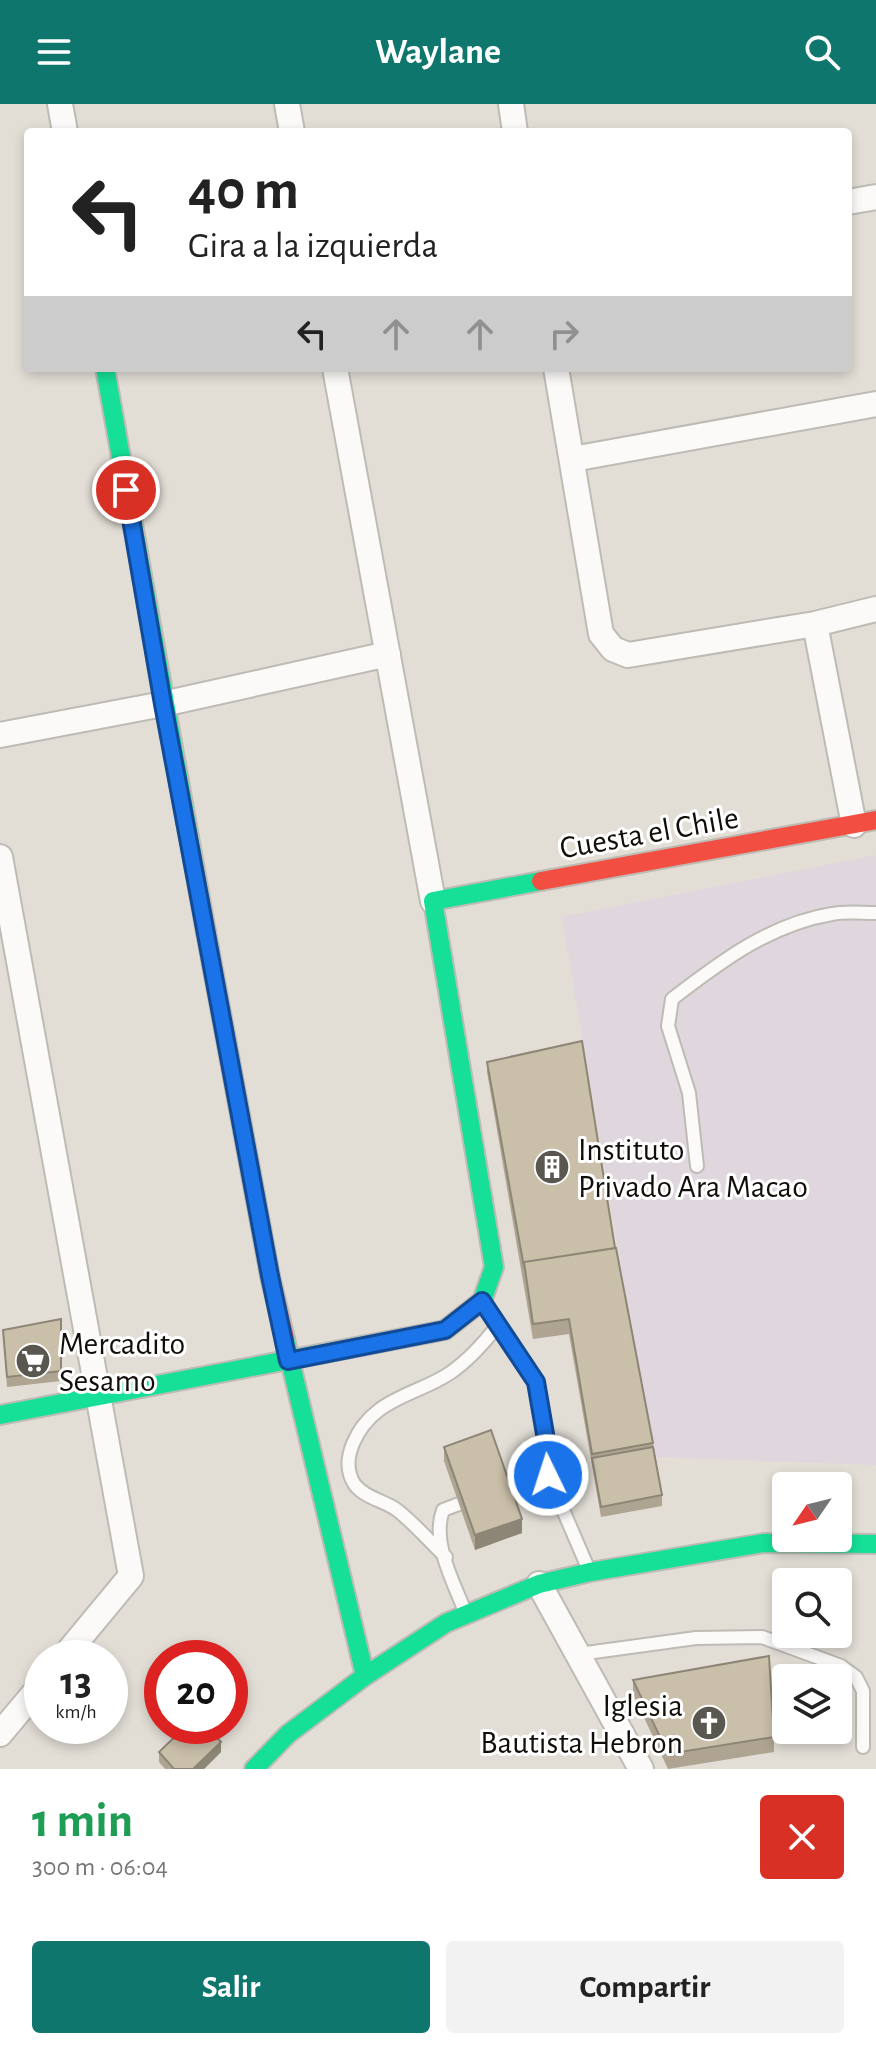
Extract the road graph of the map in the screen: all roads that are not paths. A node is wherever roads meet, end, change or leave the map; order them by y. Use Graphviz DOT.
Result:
graph roads {
  1 [pos="60,104"];
  2 [pos="287,104"];
  3 [pos="511,104"];
  4 [pos="64,128"];
  5 [pos="291,128"];
  6 [pos="514,128"];
  7 [pos="876,197"];
  8 [pos="852,201"];
  9 [pos="106,372"];
  10 [pos="336,372"];
  11 [pos="557,372"];
  12 [pos="876,404"];
  13 [pos="573,459"];
  14 [pos="876,609"];
  15 [pos="815,624"];
  16 [pos="388,654"];
  17 [pos="163,704"];
  18 [pos="0,735"];
  19 [pos="865,822"];
  20 [pos="0,857"];
  21 [pos="433,901"];
  22 [pos="876,913"];
  23 [pos="697,1166"];
  24 [pos="482,1301"];
  25 [pos="498,1325"];
  26 [pos="288,1361"];
  27 [pos="100,1397"];
  28 [pos="0,1415"];
  29 [pos="548,1475"];
  30 [pos="506,1488"];
  31 [pos="459,1504"];
  32 [pos="876,1544"];
  33 [pos="446,1557"];
  34 [pos="590,1572"];
  35 [pos="539,1584"];
  36 [pos="466,1615"];
  37 [pos="78,1640"];
  38 [pos="579,1654"];
  39 [pos="365,1676"];
  40 [pos="24,1705"];
  41 [pos="0,1734"];
  42 [pos="863,1747"];
  43 [pos="254,1769"];
  44 [pos="641,1769"];
  1 -- 4 [label="street"];
  2 -- 5 [label="street"];
  3 -- 6 [label="street"];
  7 -- 8 [label="street"];
  9 -- 17 [label="main road"];
  10 -- 16 [label="street"];
  11 -- 13 [label="street"];
  12 -- 13 [label="street"];
  13 -- 15 [label="street"];
  14 -- 15 [label="street"];
  15 -- 19 [label="street"];
  16 -- 17 [label="street"];
  16 -- 21 [label="street"];
  17 -- 18 [label="street"];
  17 -- 26 [label="main road"];
  19 -- 21 [label="main road, Cuesta el Chile"];
  20 -- 27 [label="street"];
  21 -- 24 [label="main road"];
  22 -- 23 [label="lane"];
  24 -- 25 [label="lane"];
  24 -- 26 [label="main road"];
  25 -- 29 [label="lane"];
  25 -- 33 [label="lane"];
  26 -- 27 [label="main road"];
  26 -- 39 [label="main road"];
  27 -- 28 [label="main road"];
  27 -- 37 [label="street"];
  29 -- 30 [label="lane"];
  29 -- 34 [label="lane"];
  31 -- 33 [label="lane"];
  32 -- 34 [label="main road"];
  33 -- 36 [label="lane"];
  34 -- 35 [label="main road"];
  35 -- 36 [label="main road"];
  35 -- 38 [label="street"];
  36 -- 39 [label="main road"];
  38 -- 42 [label="lane"];
  38 -- 44 [label="street"];
  39 -- 43 [label="main road"];
  40 -- 41 [label="street"];
}
